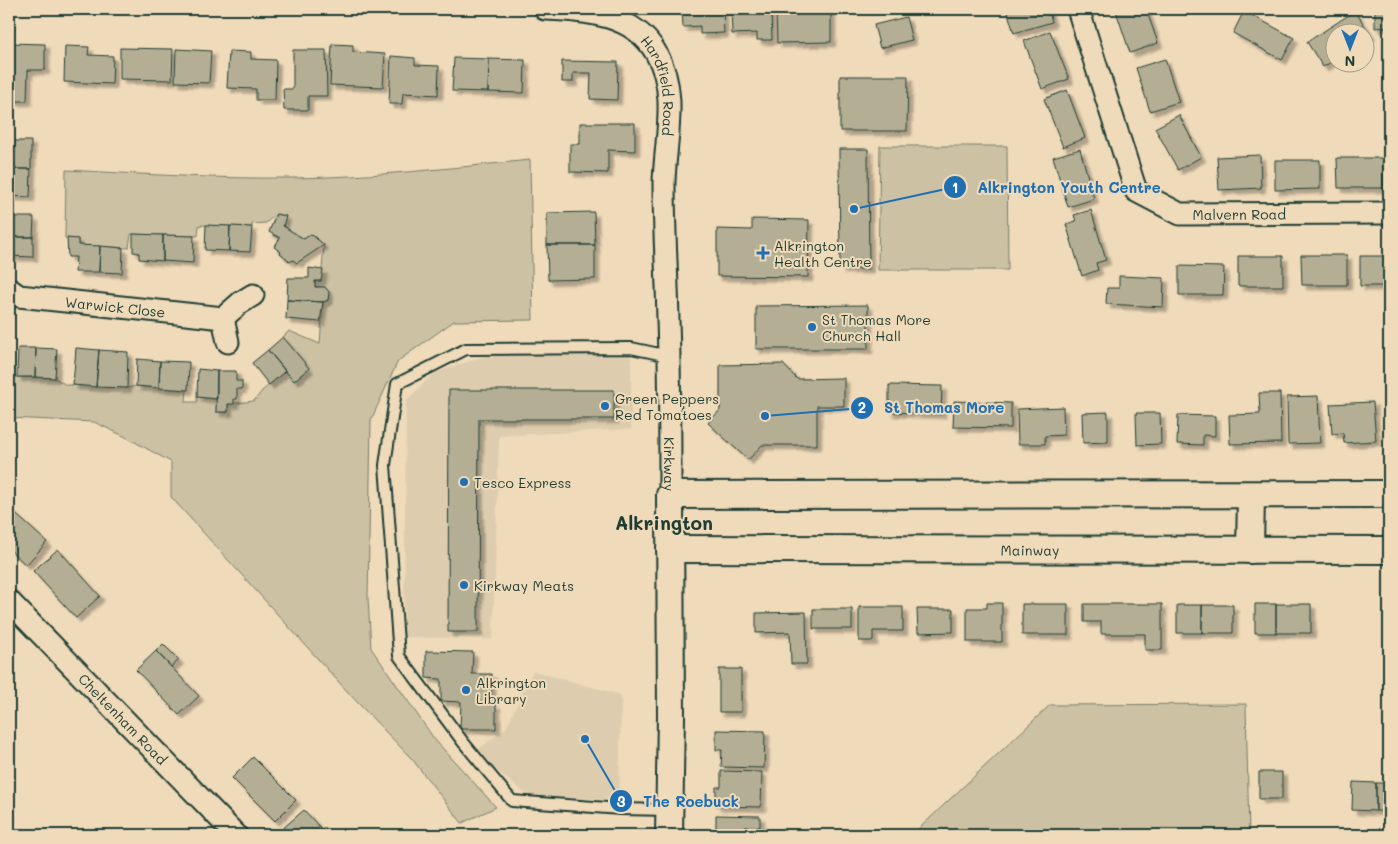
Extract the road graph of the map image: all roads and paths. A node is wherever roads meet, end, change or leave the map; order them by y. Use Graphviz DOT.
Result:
graph roads {
  1 [pos="545,9"];
  2 [pos="551,9"];
  3 [pos="1078,9"];
  4 [pos="664,182"];
  5 [pos="1389,213"];
  6 [pos="9,289"];
  7 [pos="253,296"];
  8 [pos="223,318"];
  9 [pos="228,342"];
  10 [pos="669,356"];
  11 [pos="670,494"];
  12 [pos="1389,494"];
  13 [pos="1251,495"];
  14 [pos="670,549"];
  15 [pos="1250,550"];
  16 [pos="1389,550"];
  17 [pos="9,601"];
  18 [pos="669,823"];
  19 [pos="236,835"];
  1 -- 2 [label="street, Hardfield Road"];
  2 -- 4 [label="street, Hardfield Road"];
  3 -- 5 [label="street, Malvern Road"];
  4 -- 10 [label="street, Kirkway"];
  6 -- 8 [label="street, Warwick Close"];
  7 -- 8 [label="street"];
  8 -- 9 [label="street"];
  10 -- 11 [label="street, Kirkway"];
  10 -- 18 [label="lane"];
  11 -- 13 [label="street"];
  11 -- 14 [label="street, Kirkway"];
  12 -- 13 [label="street"];
  13 -- 15 [label="street"];
  14 -- 15 [label="street, Mainway"];
  14 -- 18 [label="street, Kirkway"];
  15 -- 16 [label="street, Mainway"];
  17 -- 19 [label="street, Cheltenham Road"];
}
